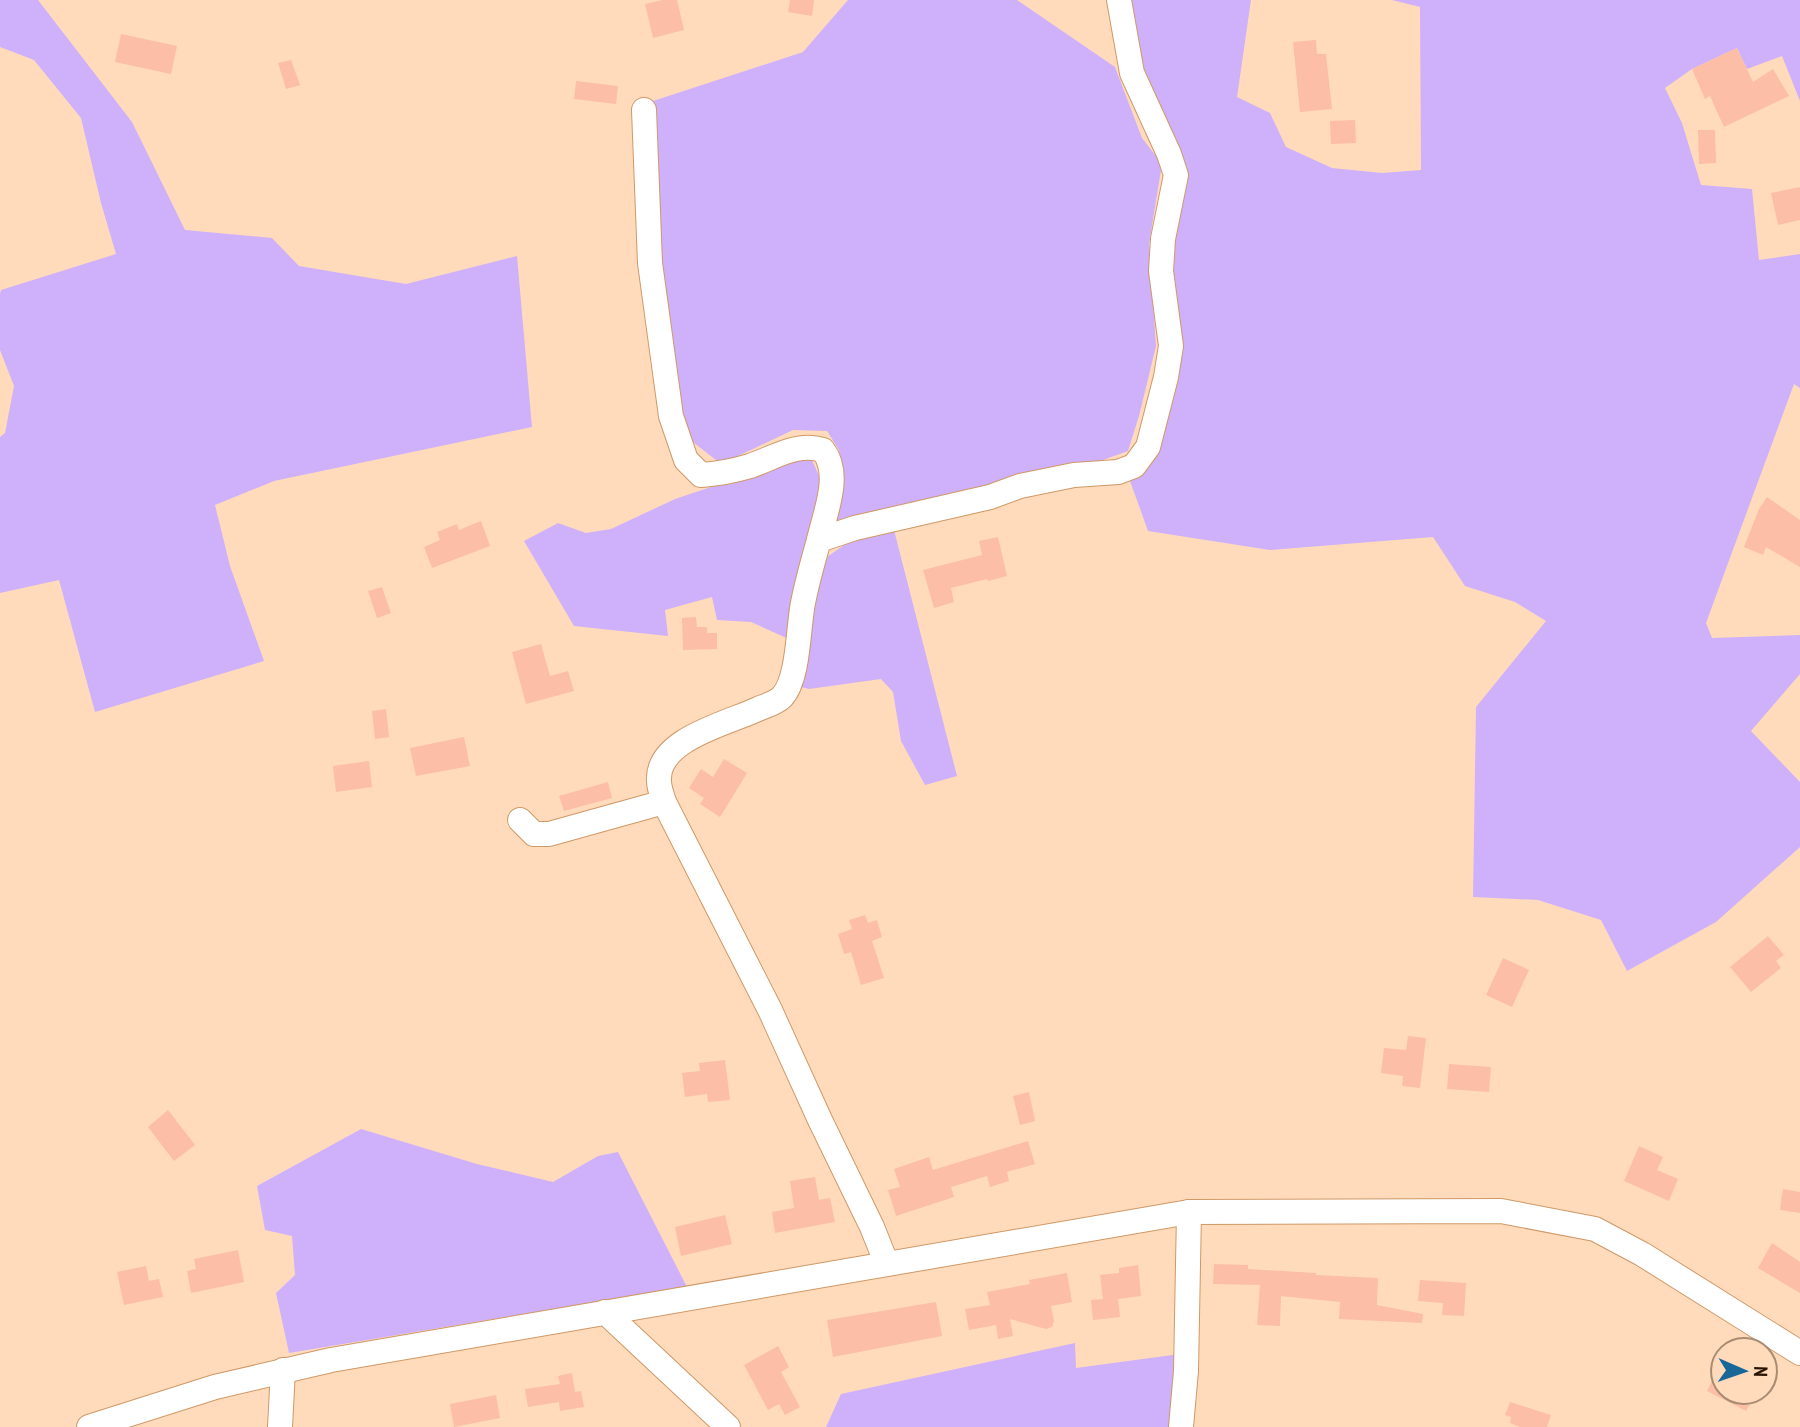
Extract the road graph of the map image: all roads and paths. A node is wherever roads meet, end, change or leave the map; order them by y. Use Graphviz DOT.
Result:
graph roads {
  1 [pos="1119,0"];
  2 [pos="644,110"];
  3 [pos="819,540"];
  4 [pos="664,802"];
  5 [pos="520,820"];
  6 [pos="1189,1212"];
  7 [pos="886,1262"];
  8 [pos="606,1312"];
  9 [pos="1800,1353"];
  10 [pos="283,1370"];
  11 [pos="89,1427"];
  12 [pos="280,1427"];
  13 [pos="728,1427"];
  14 [pos="1181,1427"];
  1 -- 3 [label="street"];
  2 -- 3 [label="street"];
  3 -- 4 [label="street"];
  4 -- 5 [label="street"];
  4 -- 7 [label="street"];
  6 -- 7 [label="street"];
  6 -- 9 [label="street"];
  6 -- 14 [label="street"];
  7 -- 8 [label="street"];
  8 -- 10 [label="street"];
  8 -- 13 [label="street"];
  10 -- 11 [label="street"];
  10 -- 12 [label="street"];
}
